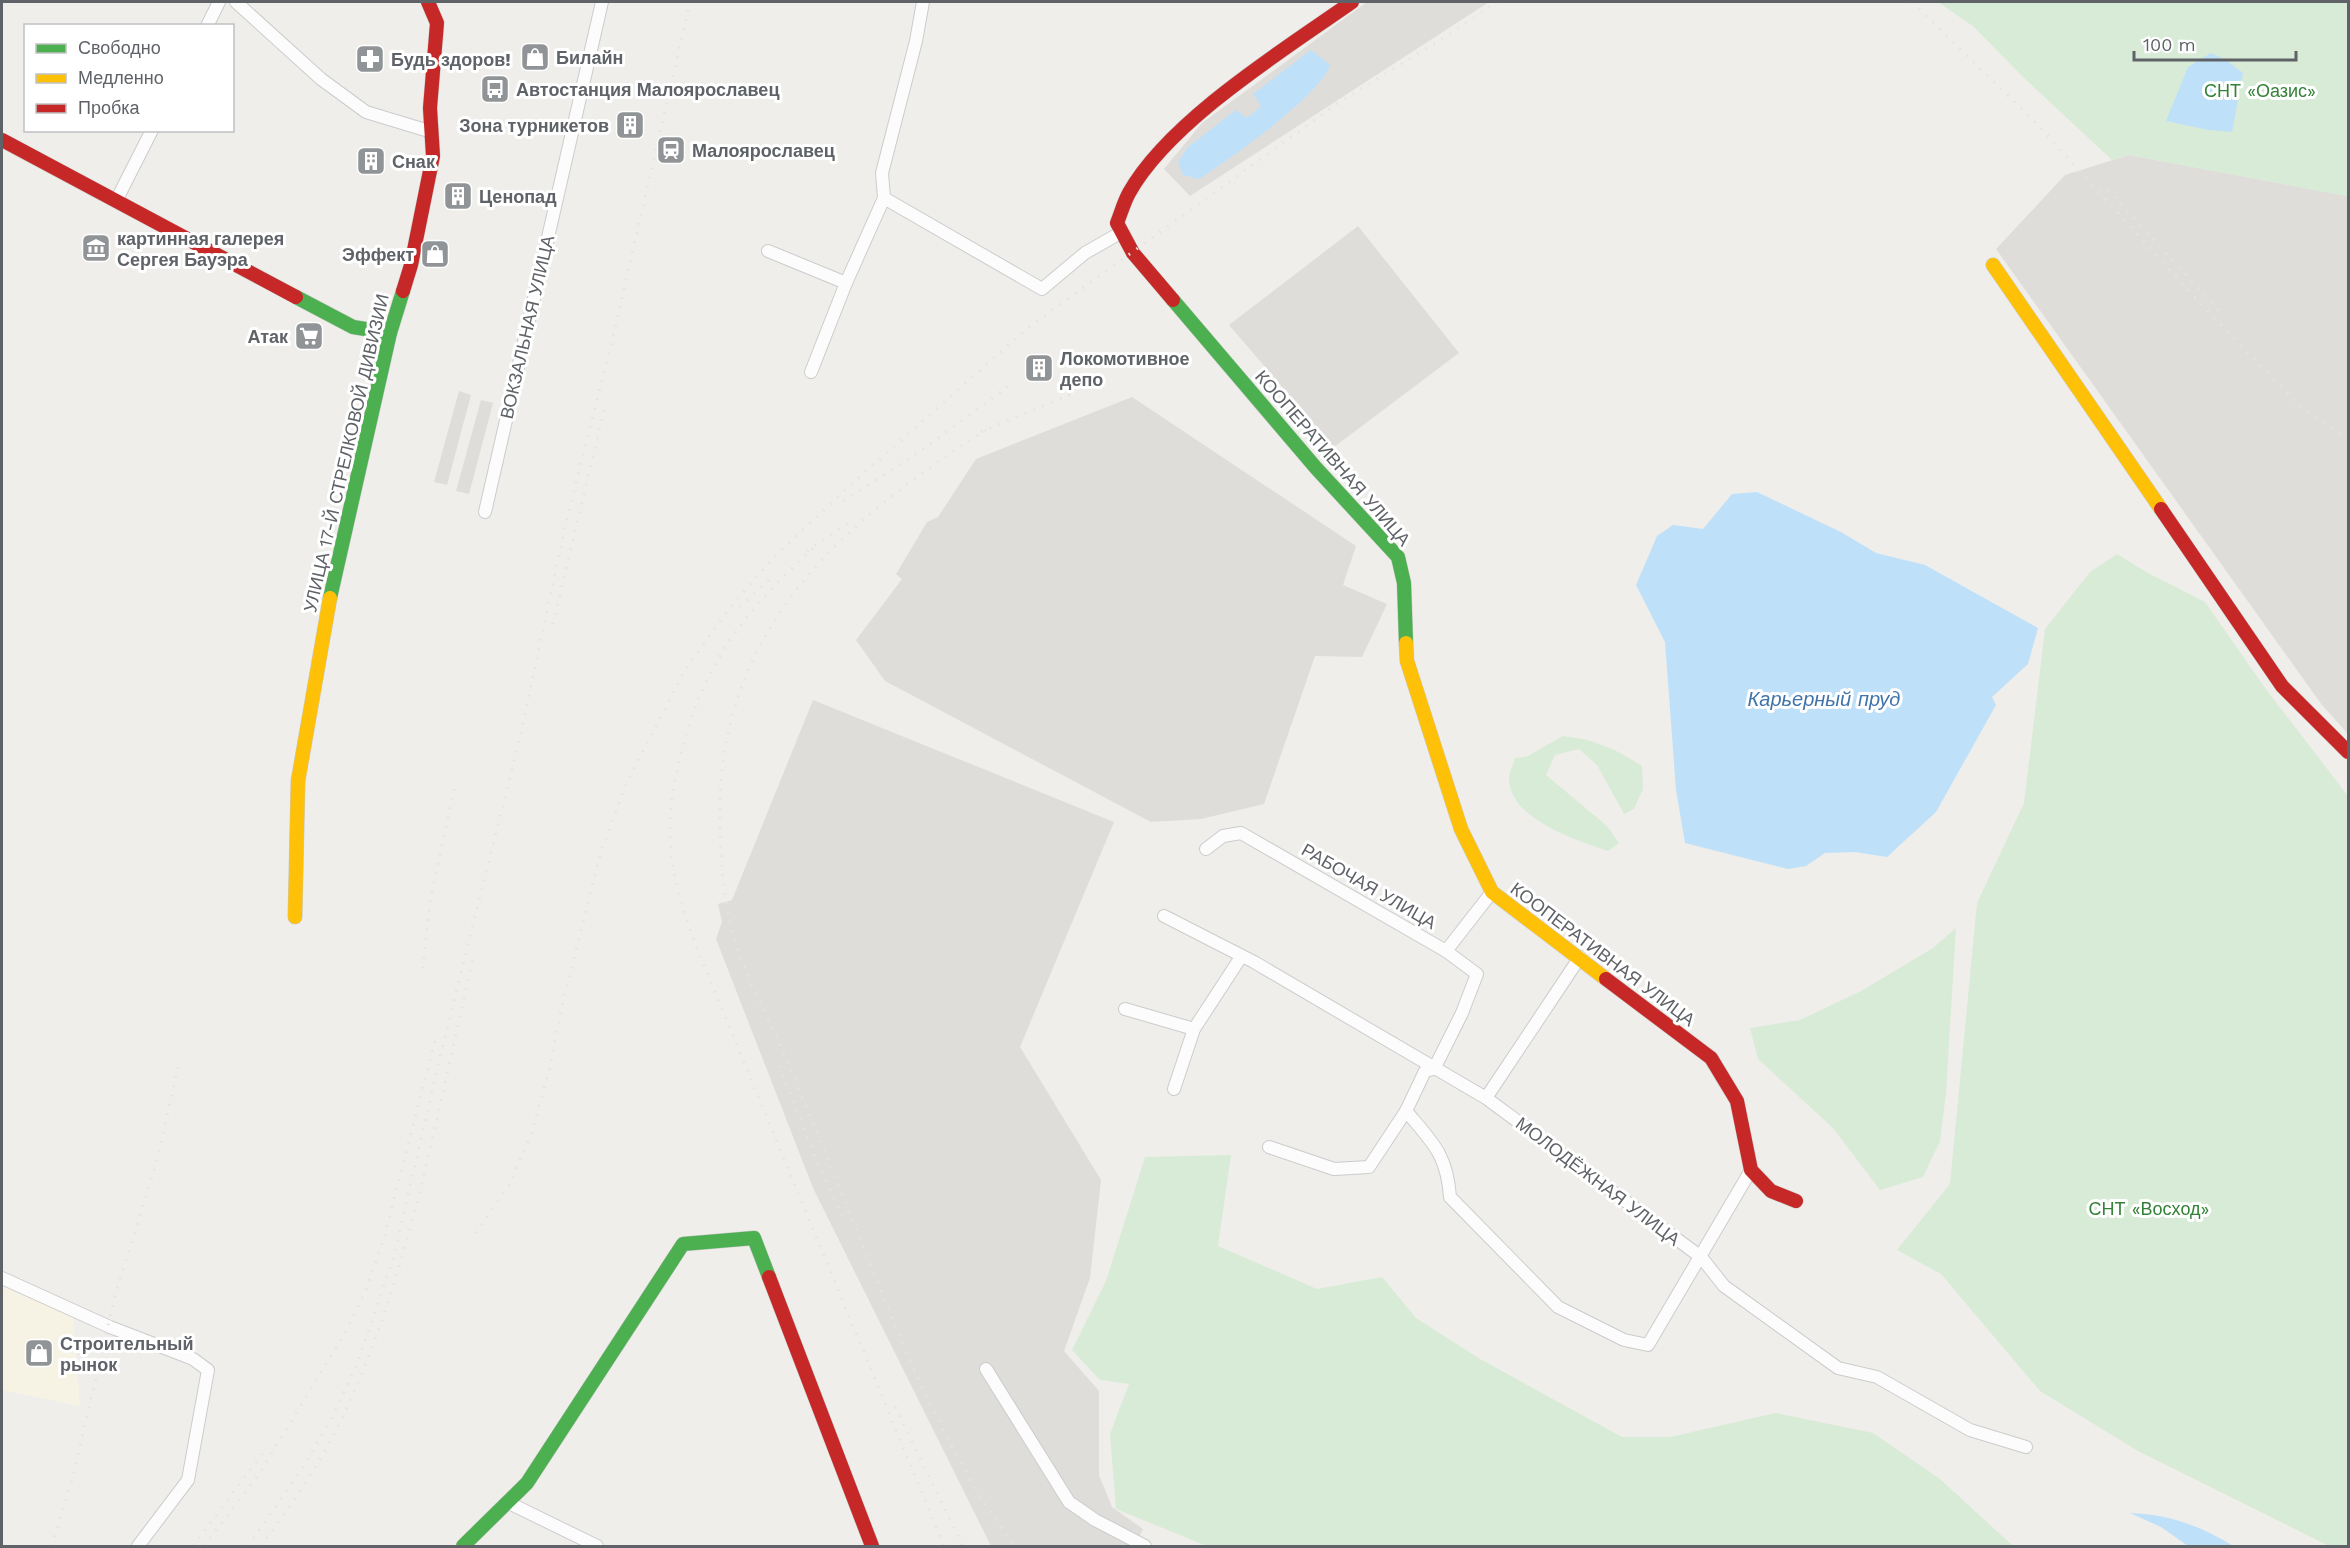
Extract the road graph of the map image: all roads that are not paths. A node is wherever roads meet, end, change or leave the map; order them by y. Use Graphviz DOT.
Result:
graph roads {
  1 [pos="219,2"];
  2 [pos="236,2"];
  3 [pos="602,2"];
  4 [pos="923,2"];
  5 [pos="1352,2"];
  6 [pos="431,3"];
  7 [pos="208,24"];
  8 [pos="151,132"];
  9 [pos="432,132"];
  10 [pos="2,140"];
  11 [pos="884,198"];
  12 [pos="117,199"];
  13 [pos="1120,232"];
  14 [pos="768,251"];
  15 [pos="1993,265"];
  16 [pos="846,283"];
  17 [pos="390,333"];
  18 [pos="811,372"];
  19 [pos="484,512"];
  20 [pos="2349,752"];
  21 [pos="1206,849"];
  22 [pos="1492,891"];
  23 [pos="295,916"];
  24 [pos="1164,916"];
  25 [pos="1446,951"];
  26 [pos="1240,957"];
  27 [pos="1580,957"];
  28 [pos="1125,1009"];
  29 [pos="1194,1029"];
  30 [pos="1434,1069"];
  31 [pos="1174,1089"];
  32 [pos="1486,1098"];
  33 [pos="1406,1111"];
  34 [pos="1269,1147"];
  35 [pos="1751,1170"];
  36 [pos="1796,1201"];
  37 [pos="1701,1257"];
  38 [pos="2,1278"];
  39 [pos="986,1370"];
  40 [pos="2026,1447"];
  41 [pos="508,1503"];
  42 [pos="138,1546"];
  43 [pos="463,1546"];
  44 [pos="597,1546"];
  45 [pos="872,1546"];
  46 [pos="1145,1546"];
  1 -- 7 [label="street"];
  2 -- 9 [label="street"];
  3 -- 19 [label="street, ВОКЗАЛЬНАЯ УЛИЦА"];
  4 -- 11 [label="street"];
  5 -- 13 [label="street"];
  6 -- 9 [label="street, УЛИЦА 17-Й СТРЕЛКОВОЙ ДИВИЗИИ"];
  8 -- 12 [label="street"];
  9 -- 17 [label="street, УЛИЦА 17-Й СТРЕЛКОВОЙ ДИВИЗИИ"];
  10 -- 12 [label="street"];
  11 -- 13 [label="street"];
  11 -- 16 [label="street"];
  12 -- 17 [label="street"];
  13 -- 22 [label="street, КООПЕРАТИВНАЯ УЛИЦА"];
  14 -- 16 [label="street"];
  15 -- 20 [label="street"];
  16 -- 18 [label="street"];
  17 -- 23 [label="street, УЛИЦА 17-Й СТРЕЛКОВОЙ ДИВИЗИИ"];
  21 -- 25 [label="street, РАБОЧАЯ УЛИЦА"];
  22 -- 25 [label="street"];
  22 -- 27 [label="street, КООПЕРАТИВНАЯ УЛИЦА"];
  24 -- 26 [label="street, МОЛОДЁЖНАЯ УЛИЦА"];
  25 -- 30 [label="street, РАБОЧАЯ УЛИЦА"];
  26 -- 29 [label="street"];
  26 -- 30 [label="street, МОЛОДЁЖНАЯ УЛИЦА"];
  27 -- 32 [label="street"];
  27 -- 35 [label="street, КООПЕРАТИВНАЯ УЛИЦА"];
  28 -- 29 [label="street"];
  29 -- 31 [label="street"];
  30 -- 32 [label="street, МОЛОДЁЖНАЯ УЛИЦА"];
  30 -- 33 [label="street"];
  32 -- 37 [label="street, МОЛОДЁЖНАЯ УЛИЦА"];
  33 -- 34 [label="street"];
  33 -- 37 [label="street"];
  35 -- 36 [label="street"];
  35 -- 37 [label="street"];
  37 -- 40 [label="street, МОЛОДЁЖНАЯ УЛИЦА"];
  38 -- 42 [label="street"];
  39 -- 46 [label="street"];
  41 -- 43 [label="street"];
  41 -- 44 [label="street"];
  41 -- 45 [label="street"];
}
